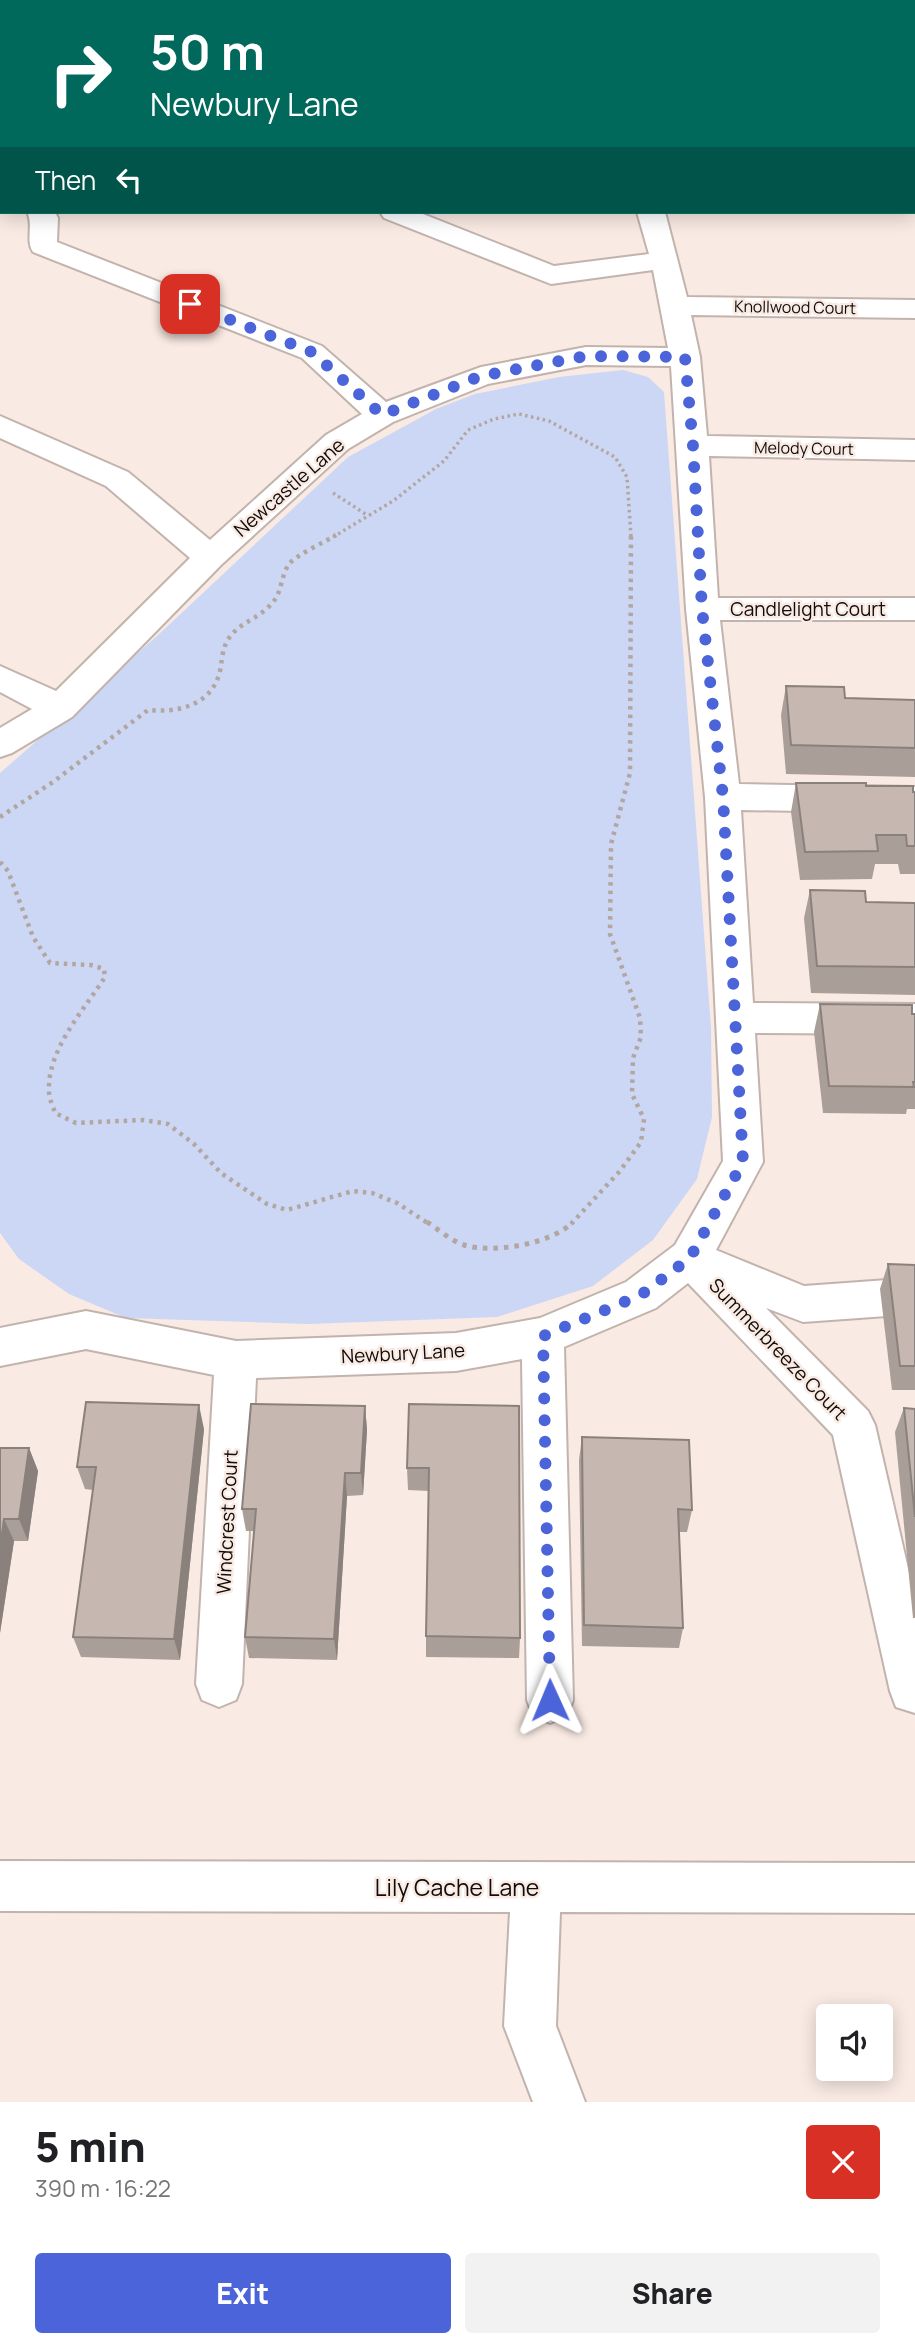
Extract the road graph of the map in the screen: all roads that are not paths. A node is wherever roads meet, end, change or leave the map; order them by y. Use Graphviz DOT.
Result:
graph roads {
  1 [pos="42,214"];
  2 [pos="399,214"];
  3 [pos="652,214"];
  4 [pos="665,260"];
  5 [pos="675,306"];
  6 [pos="915,309"];
  7 [pos="685,357"];
  8 [pos="382,415"];
  9 [pos="0,426"];
  10 [pos="693,446"];
  11 [pos="915,450"];
  12 [pos="211,557"];
  13 [pos="702,609"];
  14 [pos="915,609"];
  15 [pos="0,678"];
  16 [pos="60,708"];
  17 [pos="0,744"];
  18 [pos="723,797"];
  19 [pos="915,800"];
  20 [pos="736,1018"];
  21 [pos="915,1019"];
  22 [pos="690,1258"];
  23 [pos="915,1296"];
  24 [pos="543,1336"];
  25 [pos="0,1346"];
  26 [pos="236,1360"];
  27 [pos="219,1684"];
  28 [pos="913,1691"];
  29 [pos="550,1700"];
  30 [pos="0,1886"];
  31 [pos="536,1888"];
  32 [pos="915,1888"];
  33 [pos="559,2102"];
  1 -- 8 [label="street"];
  2 -- 4 [label="street"];
  3 -- 4 [label="street, Newbury Lane"];
  4 -- 5 [label="street, Newbury Lane"];
  5 -- 6 [label="street, Knollwood Court"];
  5 -- 7 [label="street, Newbury Lane"];
  7 -- 8 [label="street, Newcastle Lane"];
  7 -- 10 [label="street, Newbury Lane"];
  8 -- 12 [label="street, Newcastle Lane"];
  9 -- 12 [label="street"];
  10 -- 11 [label="street, Melody Court"];
  10 -- 13 [label="street, Newbury Lane"];
  12 -- 16 [label="street, Newcastle Lane"];
  13 -- 14 [label="street, Candlelight Court"];
  13 -- 18 [label="street, Newbury Lane"];
  15 -- 16 [label="street"];
  16 -- 17 [label="street, Newcastle Lane"];
  18 -- 19 [label="street"];
  18 -- 20 [label="street, Newbury Lane"];
  20 -- 21 [label="street"];
  20 -- 22 [label="street, Newbury Lane"];
  22 -- 23 [label="street"];
  22 -- 24 [label="street, Newbury Lane"];
  22 -- 28 [label="street, Summerbreeze Court"];
  24 -- 26 [label="street, Newbury Lane"];
  24 -- 29 [label="street"];
  25 -- 26 [label="street, Newbury Lane"];
  26 -- 27 [label="street, Windcrest Court"];
  30 -- 31 [label="street, Lily Cache Lane"];
  31 -- 32 [label="street, Lily Cache Lane"];
  31 -- 33 [label="street"];
}
